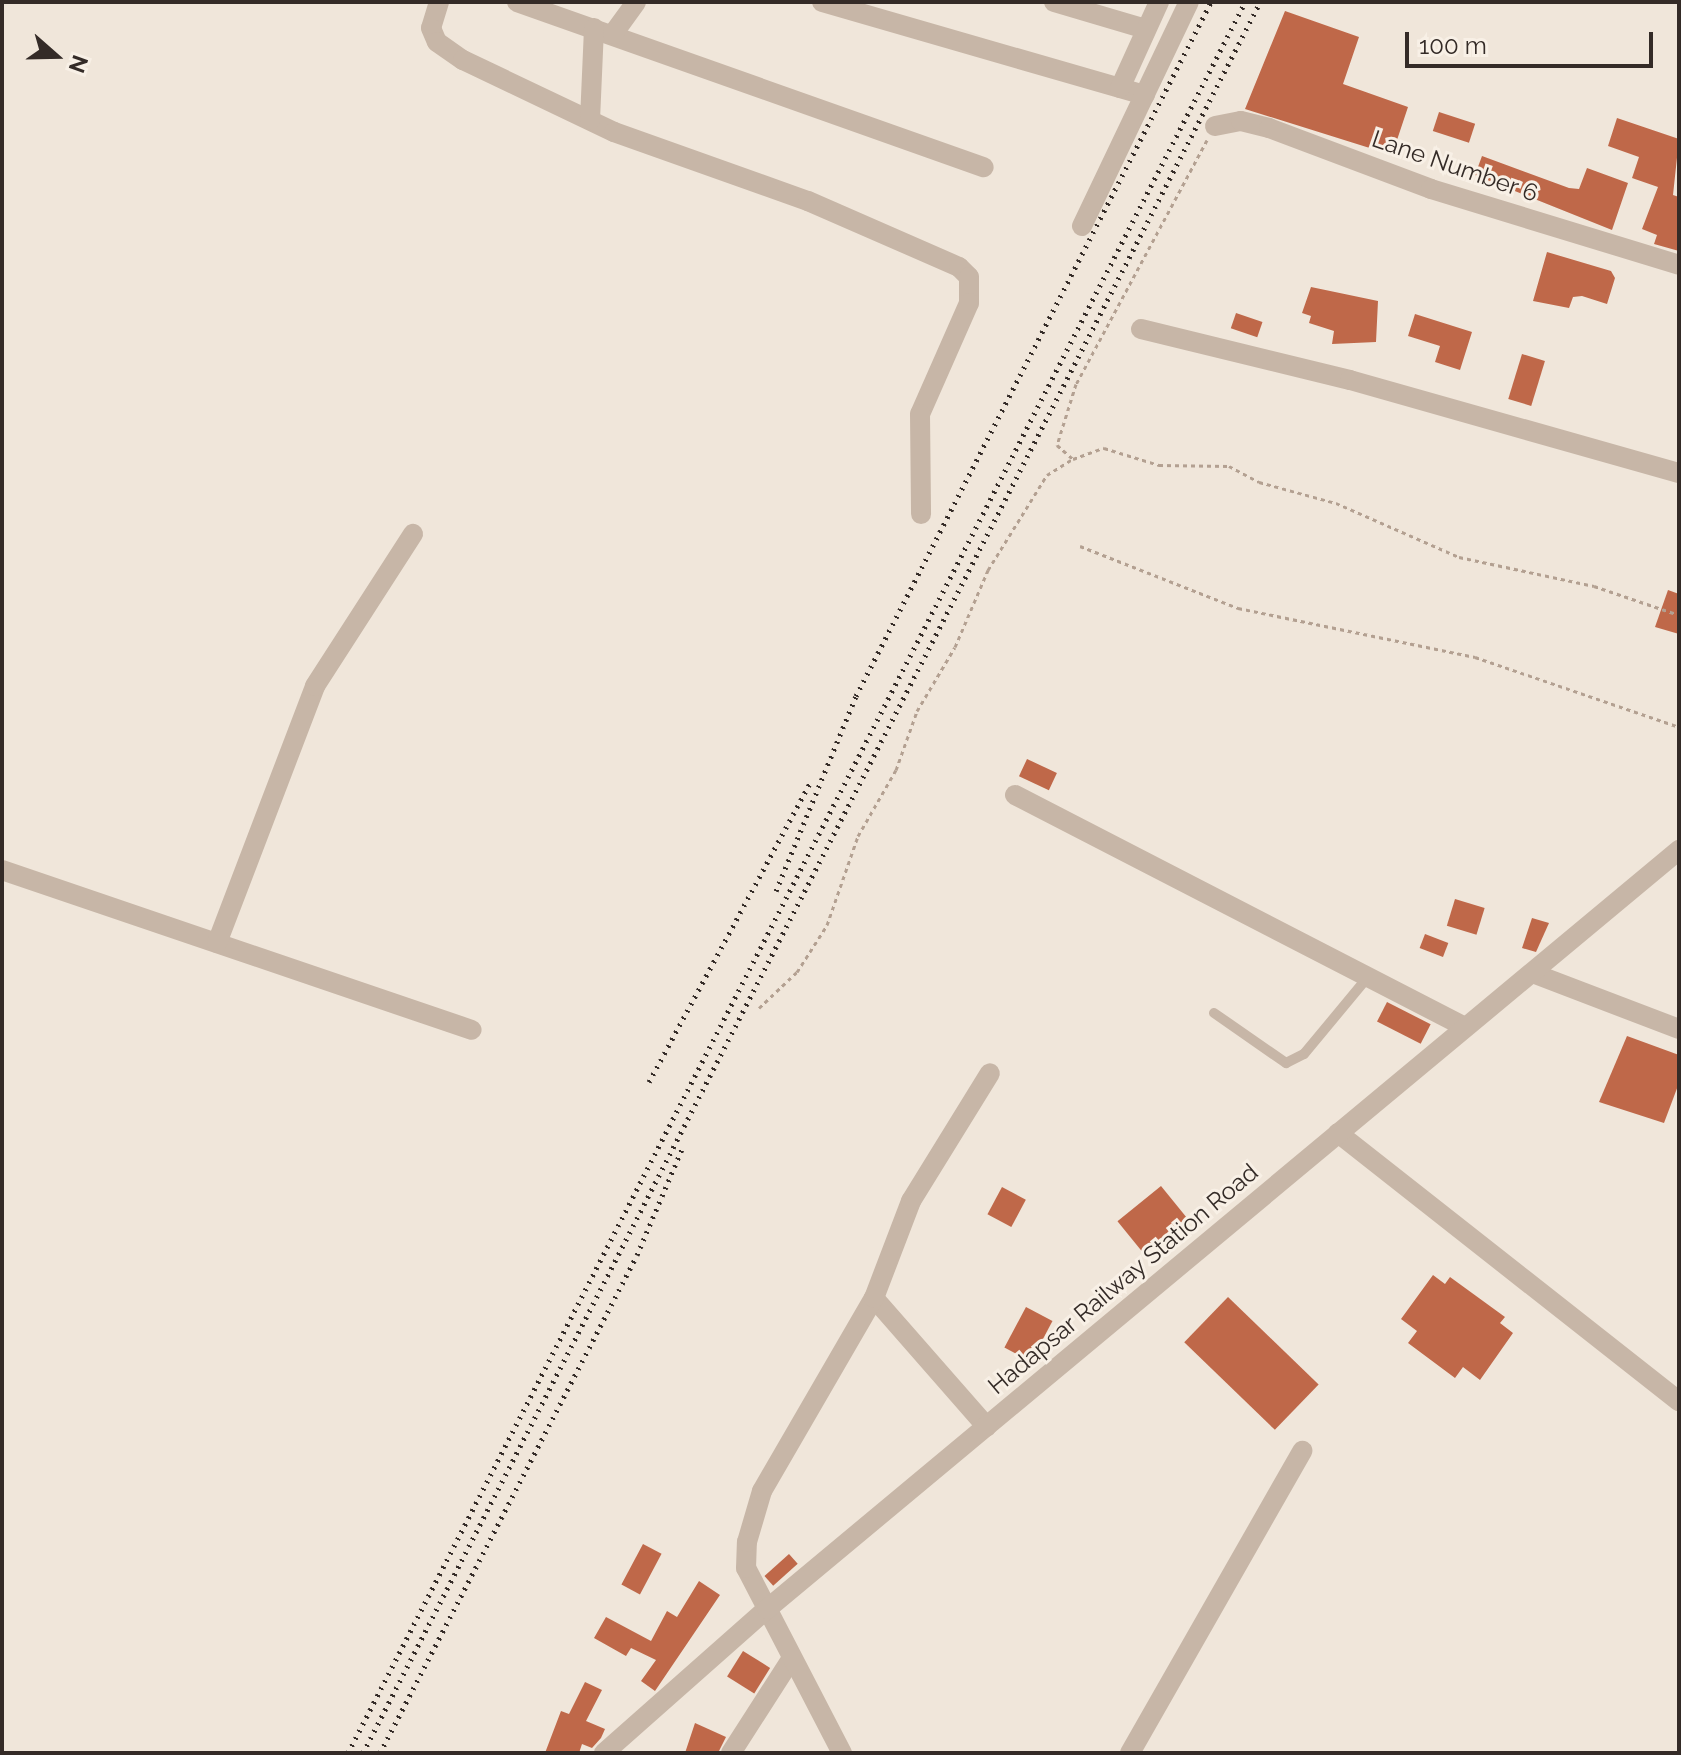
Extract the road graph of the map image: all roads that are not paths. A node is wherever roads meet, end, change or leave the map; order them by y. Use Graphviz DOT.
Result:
graph roads {
  1 [pos="439,2"];
  2 [pos="517,2"];
  3 [pos="636,2"];
  4 [pos="822,2"];
  5 [pos="1054,2"];
  6 [pos="1159,2"];
  7 [pos="1189,2"];
  8 [pos="1146,29"];
  9 [pos="604,31"];
  10 [pos="1120,88"];
  11 [pos="1145,95"];
  12 [pos="590,120"];
  13 [pos="1215,126"];
  14 [pos="984,167"];
  15 [pos="1082,226"];
  16 [pos="1679,265"];
  17 [pos="1141,329"];
  18 [pos="1679,473"];
  19 [pos="921,514"];
  20 [pos="413,534"];
  21 [pos="1015,795"];
  22 [pos="1679,850"];
  23 [pos="2,870"];
  24 [pos="217,943"];
  25 [pos="1535,974"];
  26 [pos="1368,977"];
  27 [pos="1214,1013"];
  28 [pos="1465,1027"];
  29 [pos="1679,1029"];
  30 [pos="471,1030"];
  31 [pos="990,1073"];
  32 [pos="1338,1133"];
  33 [pos="874,1298"];
  34 [pos="1679,1401"];
  35 [pos="987,1427"];
  36 [pos="1302,1451"];
  37 [pos="767,1609"];
  38 [pos="792,1658"];
  39 [pos="837,1750"];
  40 [pos="604,1753"];
  41 [pos="731,1753"];
  42 [pos="1130,1753"];
  1 -- 12 [label="street"];
  2 -- 9 [label="street"];
  3 -- 9 [label="street"];
  4 -- 10 [label="street"];
  5 -- 8 [label="street"];
  6 -- 8 [label="street"];
  7 -- 11 [label="street"];
  8 -- 10 [label="street"];
  9 -- 12 [label="street"];
  9 -- 14 [label="street"];
  10 -- 11 [label="street"];
  11 -- 15 [label="street"];
  12 -- 19 [label="street"];
  13 -- 16 [label="street, Lane Number 6"];
  17 -- 18 [label="street"];
  20 -- 24 [label="street"];
  21 -- 26 [label="street"];
  22 -- 25 [label="street, Hadapsar Railway Station Road"];
  23 -- 24 [label="street"];
  24 -- 30 [label="street"];
  25 -- 28 [label="street, Hadapsar Railway Station Road"];
  25 -- 29 [label="street"];
  26 -- 27 [label="lane"];
  26 -- 28 [label="street"];
  28 -- 32 [label="street, Hadapsar Railway Station Road"];
  31 -- 33 [label="street"];
  32 -- 34 [label="street"];
  32 -- 35 [label="street, Hadapsar Railway Station Road"];
  33 -- 35 [label="street"];
  33 -- 37 [label="street"];
  35 -- 37 [label="street, Hadapsar Railway Station Road"];
  36 -- 42 [label="street"];
  37 -- 38 [label="street"];
  37 -- 40 [label="street, Hadapsar Railway Station Road"];
  38 -- 39 [label="street"];
  38 -- 41 [label="street"];
}
